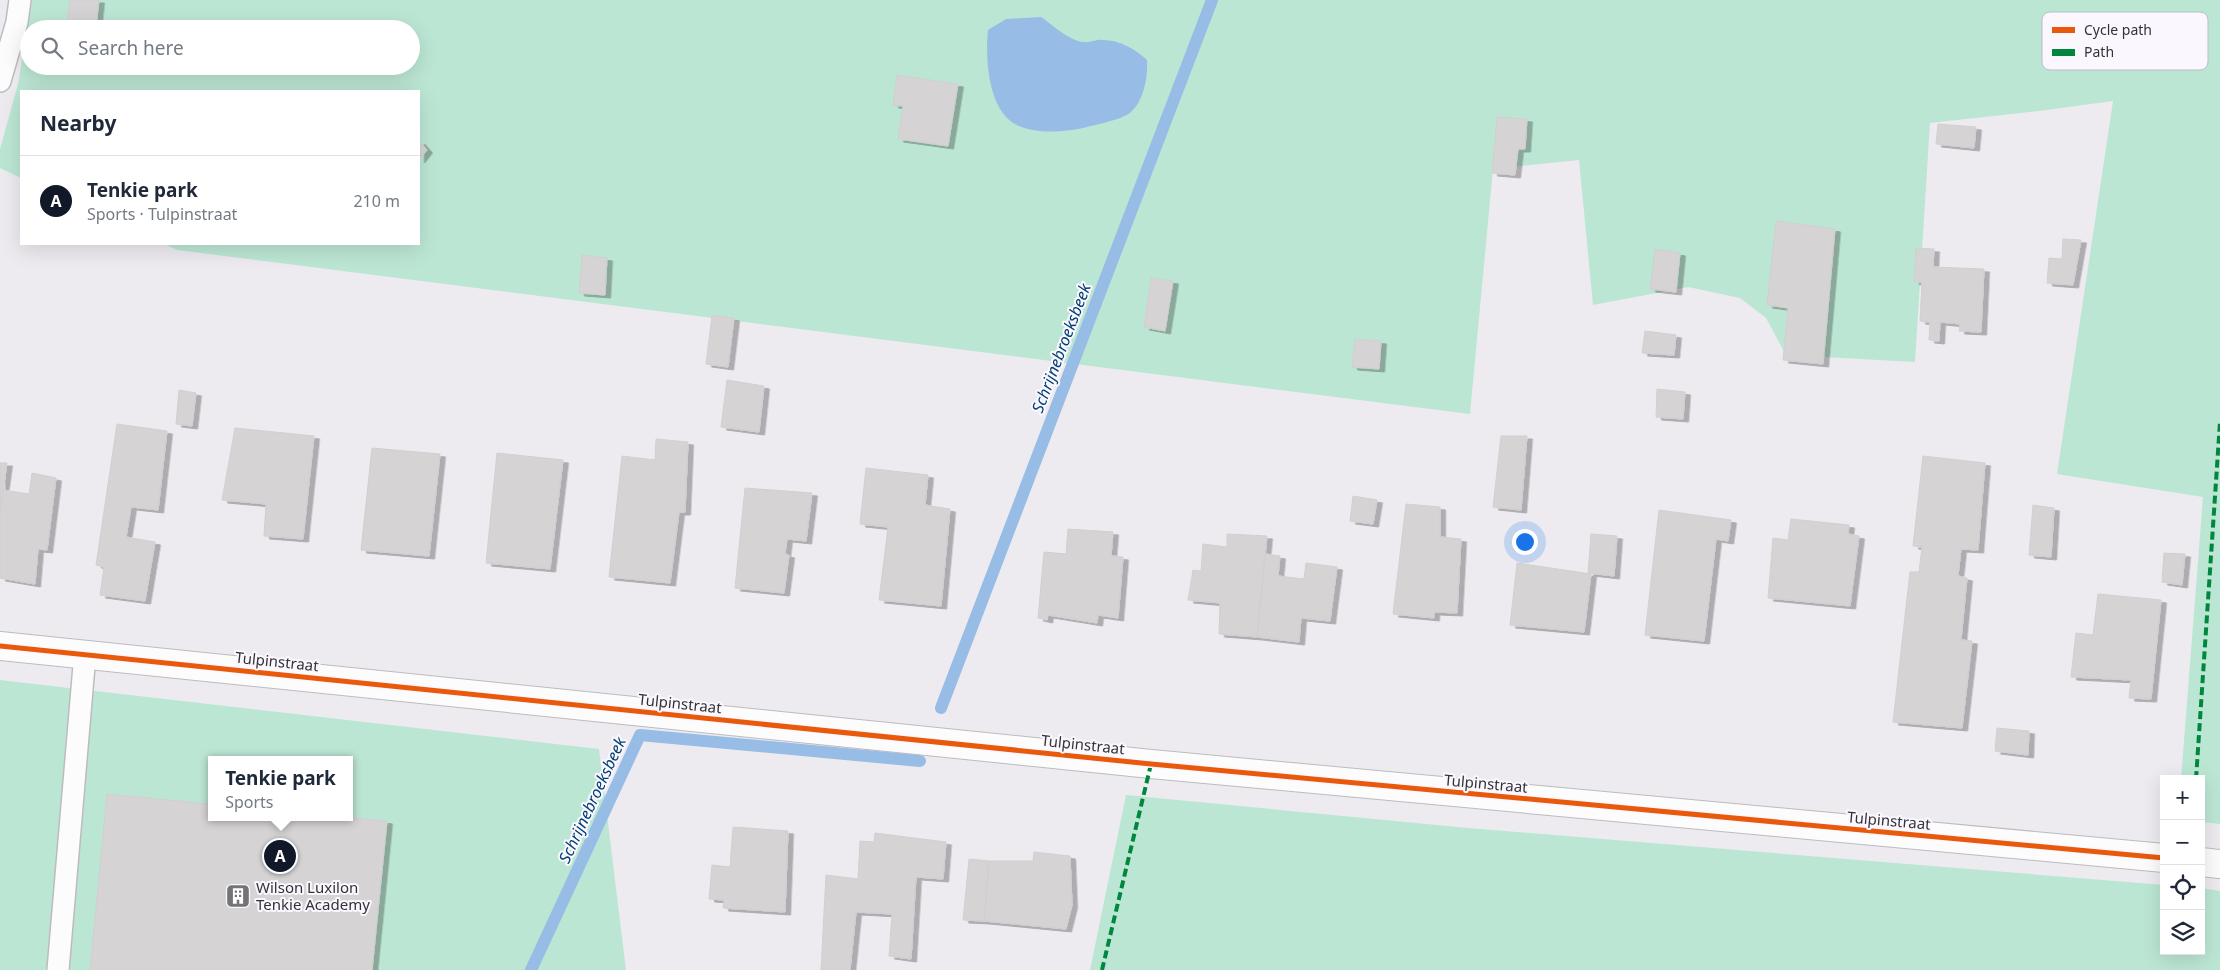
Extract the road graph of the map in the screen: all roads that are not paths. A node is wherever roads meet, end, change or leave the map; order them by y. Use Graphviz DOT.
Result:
graph roads {
  1 [pos="20,0"];
  2 [pos="0,82"];
  3 [pos="0,646"];
  4 [pos="85,654"];
  5 [pos="2160,858"];
  6 [pos="2205,862"];
  7 [pos="2220,864"];
  8 [pos="58,970"];
  1 -- 2 [label="lane"];
  3 -- 4 [label="street, Tulpinstraat"];
  4 -- 5 [label="street, Tulpinstraat"];
  4 -- 8 [label="lane"];
  6 -- 7 [label="street"];
}
